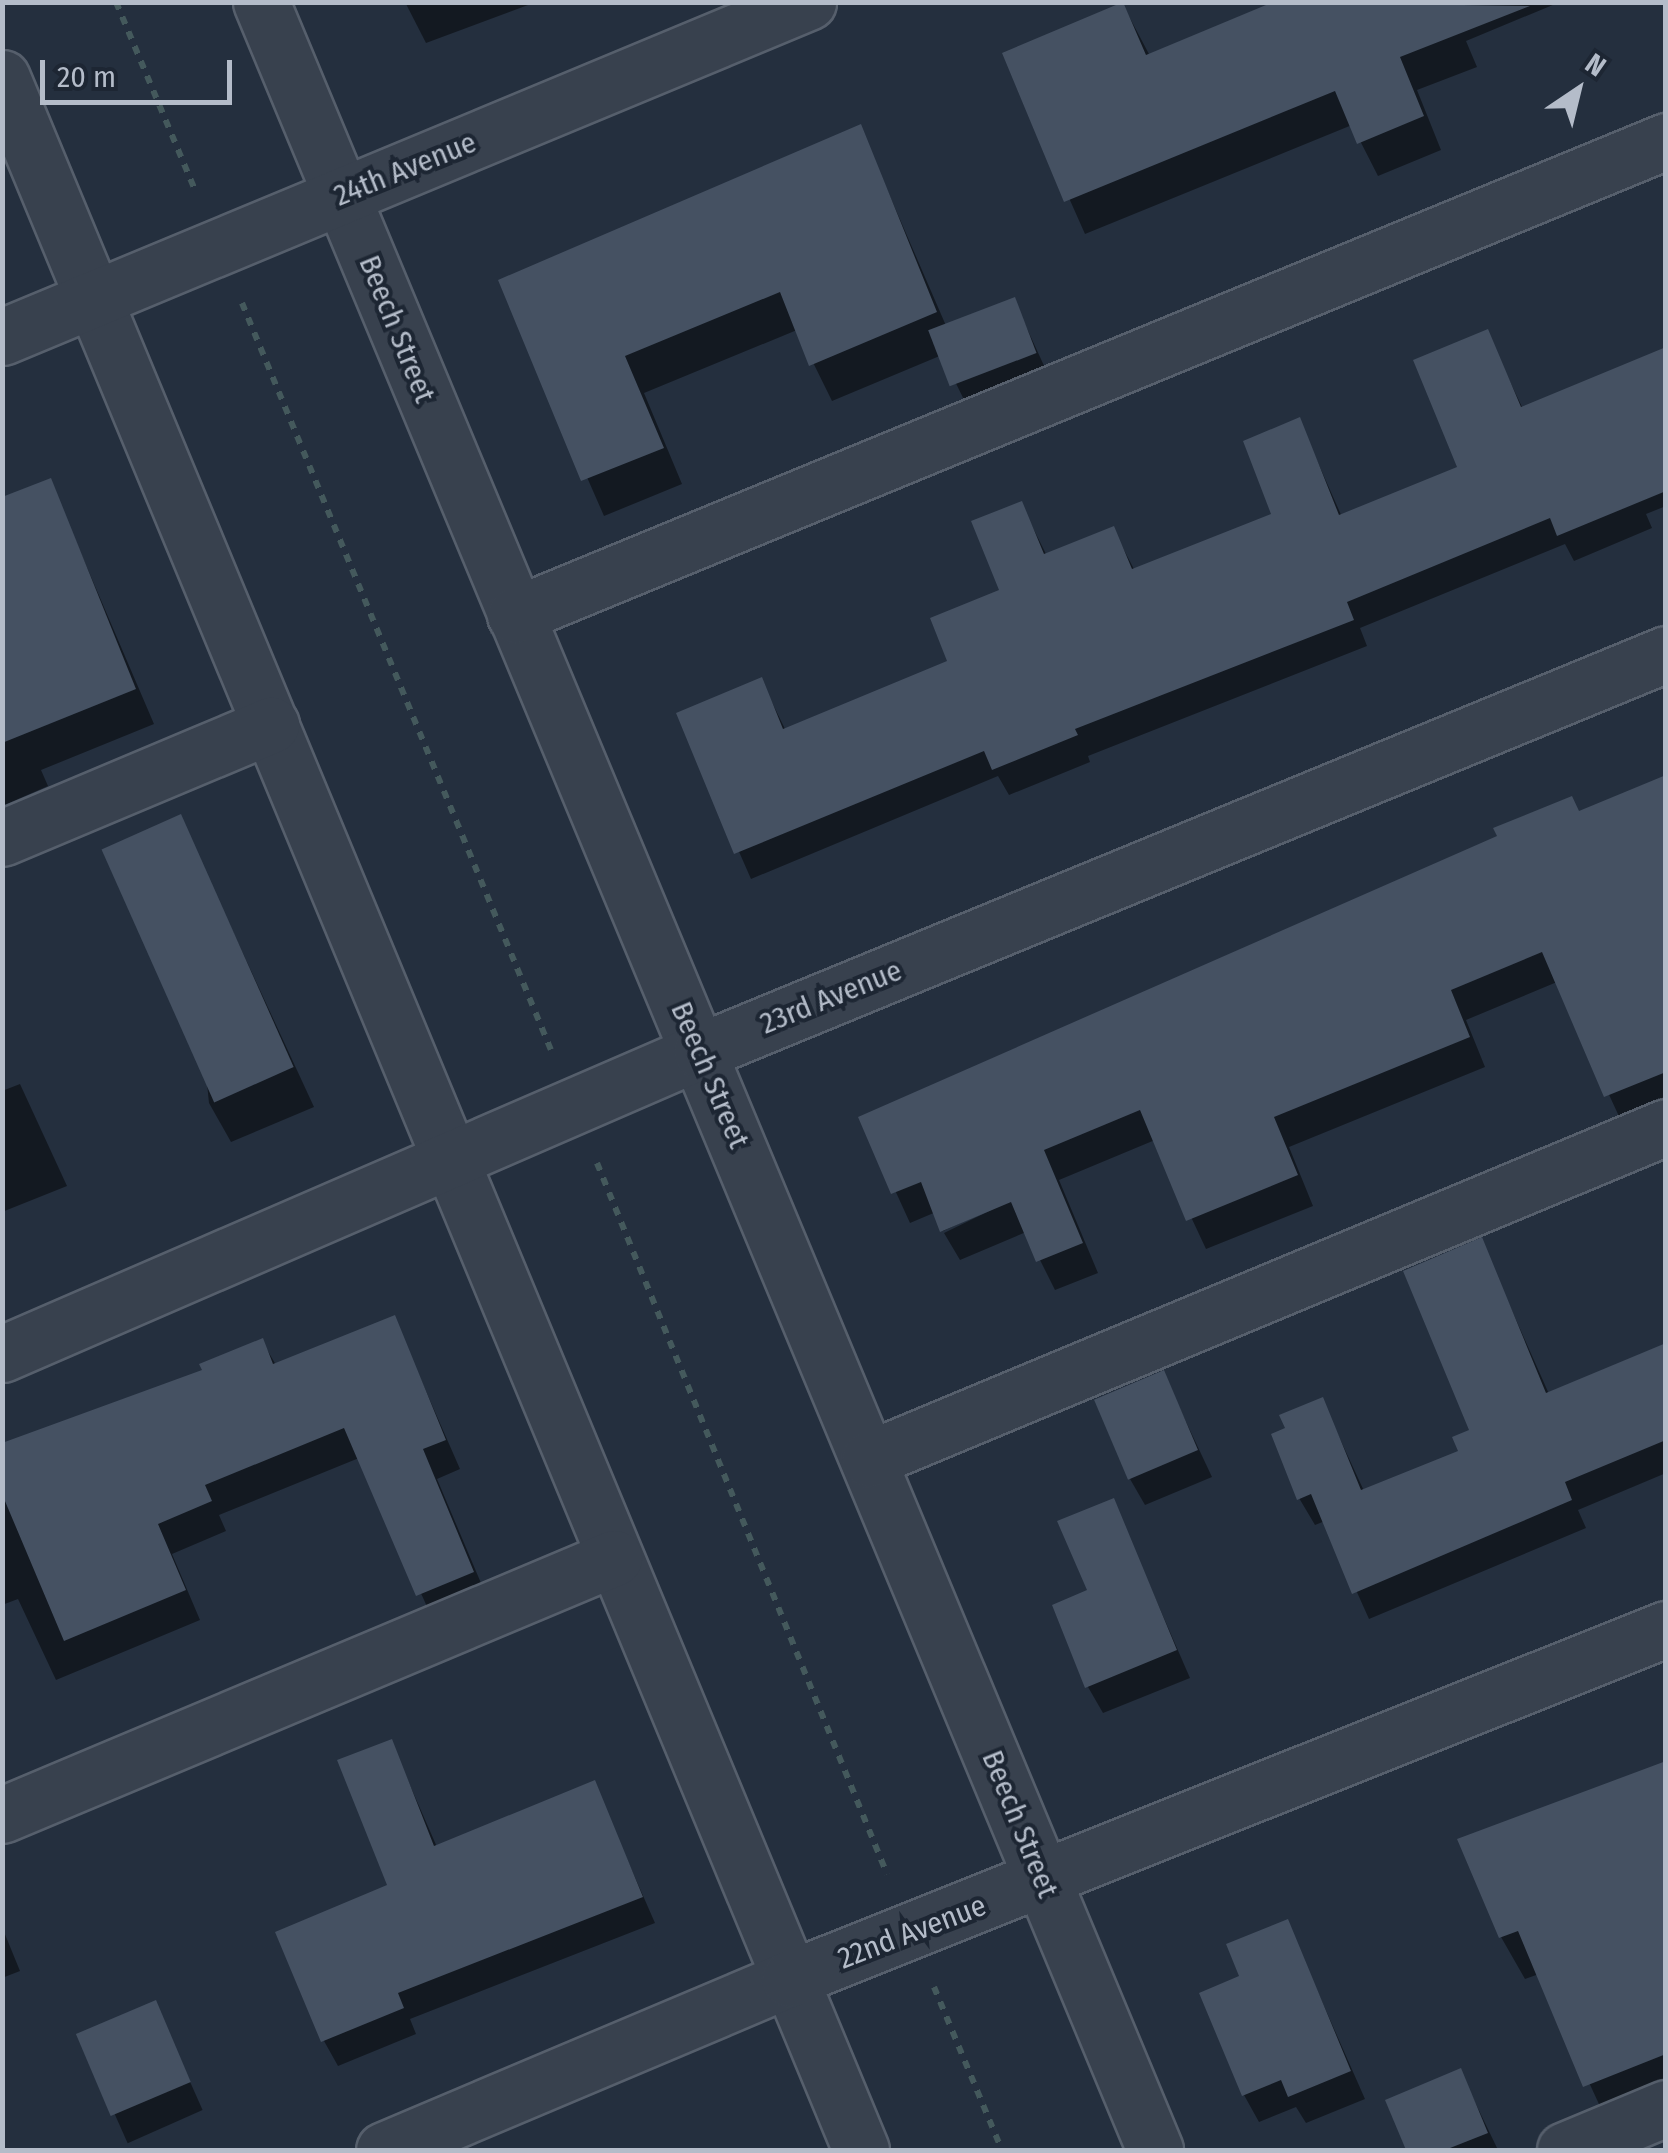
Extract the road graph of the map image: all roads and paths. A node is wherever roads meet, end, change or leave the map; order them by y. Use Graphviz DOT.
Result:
graph roads {
  1 [pos="261,2"];
  2 [pos="808,2"];
  3 [pos="2,78"];
  4 [pos="1666,141"];
  5 [pos="342,195"];
  6 [pos="90,299"];
  7 [pos="2,337"];
  8 [pos="515,615"];
  9 [pos="1666,654"];
  10 [pos="271,725"];
  11 [pos="2,838"];
  12 [pos="701,1050"];
  13 [pos="1666,1127"];
  14 [pos="448,1158"];
  15 [pos="2,1354"];
  16 [pos="869,1459"];
  17 [pos="614,1558"];
  18 [pos="1666,1629"];
  19 [pos="2,1814"];
  20 [pos="1044,1882"];
  21 [pos="789,1979"];
  22 [pos="1666,2108"];
  23 [pos="384,2150"];
  24 [pos="861,2150"];
  25 [pos="1155,2150"];
  26 [pos="1565,2150"];
  1 -- 5 [label="street, Beech Street"];
  2 -- 5 [label="street, 24th Avenue"];
  3 -- 6 [label="street"];
  4 -- 8 [label="street"];
  5 -- 6 [label="street, 24th Avenue"];
  5 -- 8 [label="street, Beech Street"];
  6 -- 7 [label="street, 24th Avenue"];
  6 -- 10 [label="street"];
  8 -- 12 [label="street, Beech Street"];
  9 -- 12 [label="street, 23rd Avenue"];
  10 -- 11 [label="street"];
  10 -- 14 [label="street"];
  12 -- 14 [label="street, 23rd Avenue"];
  12 -- 16 [label="street, Beech Street"];
  13 -- 16 [label="street"];
  14 -- 15 [label="street, 23rd Avenue"];
  14 -- 17 [label="street"];
  16 -- 20 [label="street, Beech Street"];
  17 -- 19 [label="street"];
  17 -- 21 [label="street"];
  18 -- 20 [label="street, 22nd Avenue"];
  20 -- 21 [label="street, 22nd Avenue"];
  20 -- 25 [label="street, Beech Street"];
  21 -- 23 [label="street, 22nd Avenue"];
  21 -- 24 [label="street"];
  22 -- 26 [label="street"];
}
